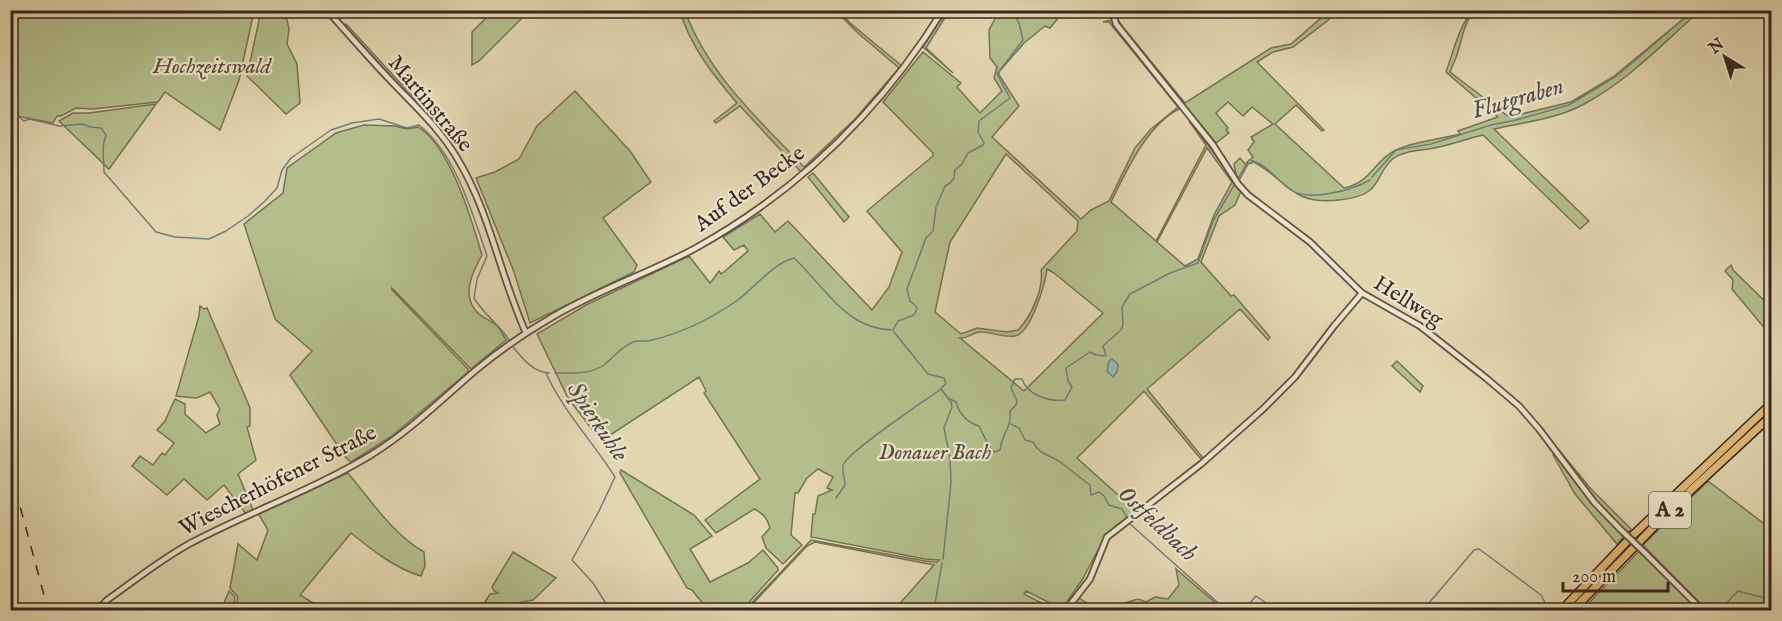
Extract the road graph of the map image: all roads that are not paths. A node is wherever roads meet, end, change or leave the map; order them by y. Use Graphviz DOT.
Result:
graph roads {
  1 [pos="327,10"];
  2 [pos="943,10"];
  3 [pos="1112,10"];
  4 [pos="1362,293"];
  5 [pos="526,333"];
  6 [pos="1772,403"];
  7 [pos="1772,415"];
  8 [pos="98,610"];
  9 [pos="1066,610"];
  10 [pos="1562,610"];
  11 [pos="1573,610"];
  12 [pos="1702,610"];
  1 -- 5 [label="street, Martinstraße"];
  2 -- 5 [label="street, Auf der Becke"];
  3 -- 4 [label="street, Hellweg"];
  4 -- 9 [label="street"];
  4 -- 12 [label="street, Hellweg, bridge"];
  5 -- 8 [label="street, Wiescherhöfener Straße"];
  6 -- 10 [label="highway, A 2"];
  7 -- 11 [label="highway, A 2"];
}
